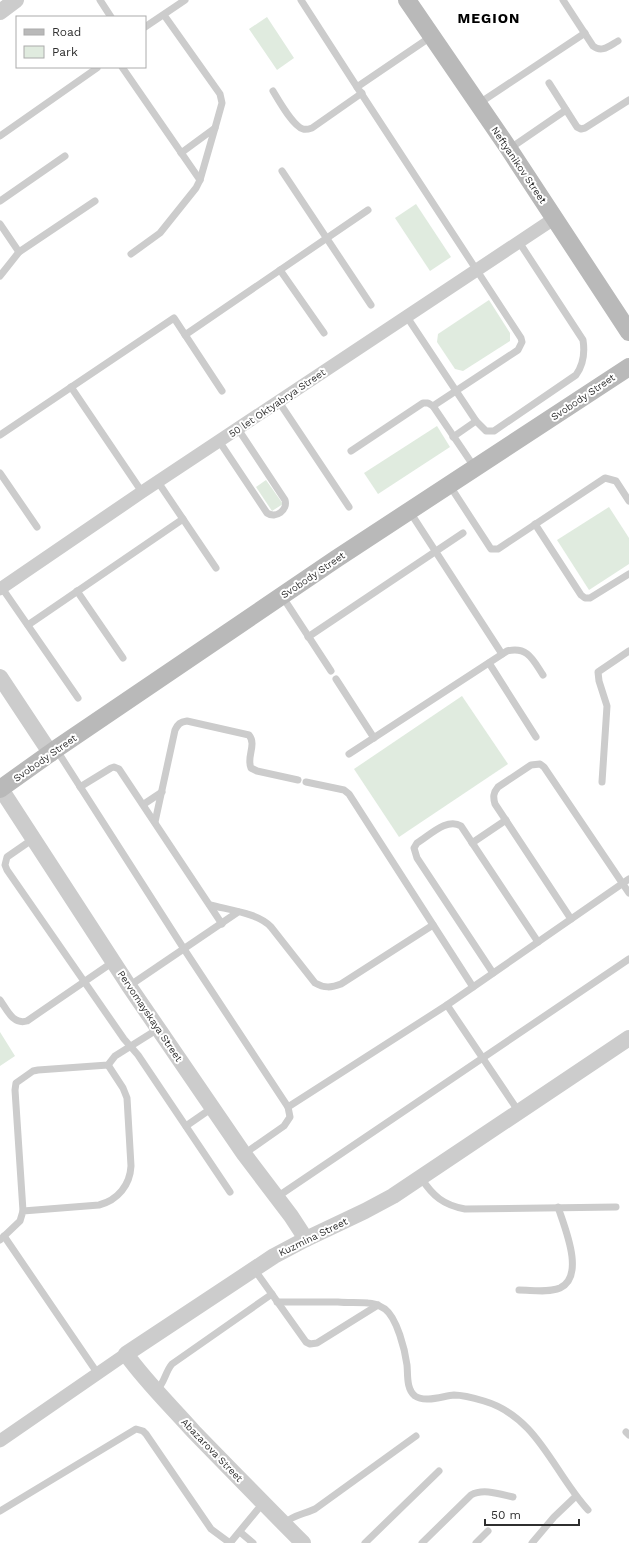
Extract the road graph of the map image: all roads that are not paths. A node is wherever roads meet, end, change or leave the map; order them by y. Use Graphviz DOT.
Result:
graph roads {
  1 [pos="16,0"];
  2 [pos="100,0"];
  3 [pos="185,0"];
  4 [pos="301,0"];
  5 [pos="407,0"];
  6 [pos="563,0"];
  7 [pos="0,12"];
  8 [pos="164,15"];
  9 [pos="110,16"];
  10 [pos="146,26"];
  11 [pos="585,34"];
  12 [pos="432,36"];
  13 [pos="618,41"];
  14 [pos="97,68"];
  15 [pos="123,68"];
  16 [pos="550,83"];
  17 [pos="357,86"];
  18 [pos="273,92"];
  19 [pos="362,93"];
  20 [pos="629,100"];
  21 [pos="478,104"];
  22 [pos="566,110"];
  23 [pos="215,128"];
  24 [pos="0,136"];
  25 [pos="509,149"];
  26 [pos="181,153"];
  27 [pos="65,156"];
  28 [pos="282,171"];
  29 [pos="200,180"];
  30 [pos="0,201"];
  31 [pos="95,201"];
  32 [pos="368,210"];
  33 [pos="555,218"];
  34 [pos="0,224"];
  35 [pos="326,238"];
  36 [pos="519,242"];
  37 [pos="19,252"];
  38 [pos="131,254"];
  39 [pos="280,270"];
  40 [pos="477,270"];
  41 [pos="0,276"];
  42 [pos="371,305"];
  43 [pos="406,317"];
  44 [pos="629,332"];
  45 [pos="324,333"];
  46 [pos="185,335"];
  47 [pos="629,367"];
  48 [pos="71,387"];
  49 [pos="456,390"];
  50 [pos="222,391"];
  51 [pos="279,402"];
  52 [pos="432,406"];
  53 [pos="476,421"];
  54 [pos="238,429"];
  55 [pos="0,435"];
  56 [pos="454,437"];
  57 [pos="219,441"];
  58 [pos="351,451"];
  59 [pos="476,469"];
  60 [pos="0,472"];
  61 [pos="158,482"];
  62 [pos="450,486"];
  63 [pos="142,492"];
  64 [pos="629,502"];
  65 [pos="349,507"];
  66 [pos="409,512"];
  67 [pos="183,519"];
  68 [pos="535,524"];
  69 [pos="37,527"];
  70 [pos="463,533"];
  71 [pos="435,552"];
  72 [pos="216,568"];
  73 [pos="629,574"];
  74 [pos="1,588"];
  75 [pos="77,591"];
  76 [pos="282,596"];
  77 [pos="28,625"];
  78 [pos="308,637"];
  79 [pos="629,651"];
  80 [pos="502,654"];
  81 [pos="123,658"];
  82 [pos="489,663"];
  83 [pos="330,671"];
  84 [pos="543,675"];
  85 [pos="0,677"];
  86 [pos="336,679"];
  87 [pos="78,698"];
  88 [pos="536,737"];
  89 [pos="374,738"];
  90 [pos="54,751"];
  91 [pos="349,754"];
  92 [pos="298,780"];
  93 [pos="306,782"];
  94 [pos="602,782"];
  95 [pos="80,787"];
  96 [pos="0,789"];
  97 [pos="162,792"];
  98 [pos="144,804"];
  99 [pos="506,820"];
  100 [pos="155,822"];
  101 [pos="33,839"];
  102 [pos="472,843"];
  103 [pos="629,879"];
  104 [pos="623,884"];
  105 [pos="629,893"];
  106 [pos="210,905"];
  107 [pos="238,912"];
  108 [pos="570,919"];
  109 [pos="222,924"];
  110 [pos="433,925"];
  111 [pos="538,942"];
  112 [pos="184,949"];
  113 [pos="629,959"];
  114 [pos="113,962"];
  115 [pos="493,973"];
  116 [pos="84,982"];
  117 [pos="129,986"];
  118 [pos="473,987"];
  119 [pos="0,1000"];
  120 [pos="447,1005"];
  121 [pos="158,1028"];
  122 [pos="629,1038"];
  123 [pos="130,1046"];
  124 [pos="483,1058"];
  125 [pos="108,1065"];
  126 [pos="288,1107"];
  127 [pos="212,1108"];
  128 [pos="519,1113"];
  129 [pos="186,1126"];
  130 [pos="244,1154"];
  131 [pos="422,1178"];
  132 [pos="230,1192"];
  133 [pos="277,1197"];
  134 [pos="558,1207"];
  135 [pos="616,1207"];
  136 [pos="23,1211"];
  137 [pos="2,1238"];
  138 [pos="306,1239"];
  139 [pos="254,1268"];
  140 [pos="520,1290"];
  141 [pos="272,1294"];
  142 [pos="277,1302"];
  143 [pos="378,1305"];
  144 [pos="126,1354"];
  145 [pos="98,1374"];
  146 [pos="156,1391"];
  147 [pos="416,1436"];
  148 [pos="0,1441"];
  149 [pos="439,1471"];
  150 [pos="513,1496"];
  151 [pos="575,1497"];
  152 [pos="264,1504"];
  153 [pos="588,1510"];
  154 [pos="0,1511"];
  155 [pos="283,1524"];
  156 [pos="488,1531"];
  157 [pos="240,1532"];
  158 [pos="230,1543"];
  159 [pos="253,1543"];
  160 [pos="302,1543"];
  161 [pos="365,1543"];
  162 [pos="422,1543"];
  163 [pos="476,1543"];
  164 [pos="532,1543"];
  1 -- 7 [label="street"];
  2 -- 9 [label="lane"];
  3 -- 8 [label="lane"];
  4 -- 17 [label="lane"];
  5 -- 12 [label="main road, Neftyanikov Street"];
  6 -- 11 [label="lane"];
  8 -- 10 [label="lane"];
  8 -- 23 [label="lane"];
  11 -- 13 [label="lane"];
  11 -- 21 [label="lane"];
  12 -- 17 [label="lane"];
  12 -- 21 [label="main road, Neftyanikov Street"];
  14 -- 24 [label="lane"];
  15 -- 26 [label="lane"];
  16 -- 22 [label="lane"];
  17 -- 19 [label="lane"];
  18 -- 19 [label="lane"];
  19 -- 40 [label="lane"];
  20 -- 22 [label="lane"];
  21 -- 25 [label="main road, Neftyanikov Street"];
  22 -- 25 [label="lane"];
  23 -- 26 [label="lane"];
  23 -- 29 [label="lane"];
  25 -- 33 [label="main road, Neftyanikov Street"];
  26 -- 29 [label="lane"];
  27 -- 30 [label="lane"];
  28 -- 35 [label="lane"];
  29 -- 38 [label="lane"];
  31 -- 37 [label="lane"];
  32 -- 35 [label="lane"];
  33 -- 36 [label="street, 50 let Oktyabrya Street"];
  33 -- 44 [label="main road, Neftyanikov Street"];
  34 -- 37 [label="lane"];
  35 -- 39 [label="lane"];
  35 -- 42 [label="lane"];
  36 -- 40 [label="street, 50 let Oktyabrya Street"];
  36 -- 53 [label="lane"];
  37 -- 41 [label="lane"];
  39 -- 45 [label="lane"];
  39 -- 46 [label="lane"];
  40 -- 43 [label="street, 50 let Oktyabrya Street"];
  40 -- 49 [label="lane"];
  43 -- 49 [label="lane"];
  43 -- 51 [label="street, 50 let Oktyabrya Street"];
  46 -- 48 [label="lane"];
  46 -- 50 [label="lane"];
  47 -- 59 [label="main road, Svobody Street"];
  48 -- 55 [label="lane"];
  48 -- 63 [label="lane"];
  49 -- 52 [label="lane"];
  49 -- 53 [label="lane"];
  51 -- 54 [label="street, 50 let Oktyabrya Street"];
  51 -- 65 [label="lane"];
  52 -- 56 [label="lane"];
  52 -- 58 [label="lane"];
  53 -- 56 [label="lane"];
  54 -- 57 [label="street, 50 let Oktyabrya Street"];
  54 -- 57 [label="lane"];
  56 -- 59 [label="lane"];
  57 -- 61 [label="street, 50 let Oktyabrya Street"];
  59 -- 62 [label="main road, Svobody Street"];
  60 -- 69 [label="lane"];
  61 -- 63 [label="street, 50 let Oktyabrya Street"];
  61 -- 67 [label="lane"];
  62 -- 66 [label="main road, Svobody Street"];
  62 -- 68 [label="lane"];
  63 -- 74 [label="street, 50 let Oktyabrya Street"];
  64 -- 68 [label="lane"];
  66 -- 71 [label="lane"];
  66 -- 76 [label="main road, Svobody Street"];
  67 -- 72 [label="lane"];
  67 -- 75 [label="lane"];
  68 -- 73 [label="lane"];
  70 -- 71 [label="lane"];
  71 -- 78 [label="lane"];
  71 -- 80 [label="lane"];
  74 -- 77 [label="lane"];
  75 -- 77 [label="lane"];
  75 -- 81 [label="lane"];
  76 -- 78 [label="lane"];
  76 -- 90 [label="main road, Svobody Street"];
  77 -- 87 [label="lane"];
  78 -- 83 [label="lane"];
  79 -- 94 [label="lane"];
  80 -- 82 [label="lane"];
  80 -- 84 [label="lane"];
  82 -- 88 [label="lane"];
  82 -- 89 [label="lane"];
  85 -- 90 [label="street"];
  86 -- 89 [label="lane"];
  89 -- 91 [label="lane"];
  90 -- 95 [label="lane"];
  90 -- 96 [label="main road, Svobody Street"];
  92 -- 97 [label="lane"];
  93 -- 110 [label="lane"];
  95 -- 98 [label="lane"];
  95 -- 112 [label="lane"];
  96 -- 101 [label="street, Pervomayskaya Street"];
  97 -- 98 [label="lane"];
  97 -- 100 [label="lane"];
  98 -- 100 [label="lane"];
  99 -- 102 [label="lane"];
  99 -- 104 [label="lane"];
  99 -- 108 [label="lane"];
  100 -- 106 [label="lane"];
  101 -- 114 [label="street, Pervomayskaya Street"];
  101 -- 116 [label="lane"];
  102 -- 111 [label="lane"];
  102 -- 115 [label="lane"];
  103 -- 104 [label="lane"];
  104 -- 105 [label="lane"];
  104 -- 108 [label="lane"];
  106 -- 107 [label="lane"];
  106 -- 109 [label="lane"];
  107 -- 109 [label="lane"];
  107 -- 110 [label="lane"];
  108 -- 111 [label="lane"];
  109 -- 112 [label="lane"];
  110 -- 118 [label="lane"];
  111 -- 115 [label="lane"];
  112 -- 117 [label="lane"];
  112 -- 126 [label="lane"];
  113 -- 124 [label="lane"];
  114 -- 116 [label="lane"];
  114 -- 117 [label="street, Pervomayskaya Street"];
  115 -- 118 [label="lane"];
  116 -- 119 [label="lane"];
  116 -- 123 [label="lane"];
  117 -- 121 [label="street, Pervomayskaya Street"];
  118 -- 120 [label="lane"];
  120 -- 124 [label="lane"];
  120 -- 126 [label="lane"];
  121 -- 123 [label="lane"];
  121 -- 127 [label="street, Pervomayskaya Street"];
  122 -- 128 [label="street, Kuzmina Street"];
  123 -- 125 [label="lane"];
  123 -- 129 [label="lane"];
  124 -- 128 [label="lane"];
  124 -- 133 [label="lane"];
  125 -- 136 [label="lane"];
  125 -- 136 [label="lane"];
  126 -- 130 [label="lane"];
  127 -- 129 [label="lane"];
  127 -- 130 [label="street, Pervomayskaya Street"];
  128 -- 131 [label="street, Kuzmina Street"];
  129 -- 132 [label="lane"];
  130 -- 133 [label="street, Pervomayskaya Street"];
  131 -- 134 [label="lane"];
  131 -- 138 [label="street, Kuzmina Street"];
  133 -- 138 [label="street, Pervomayskaya Street"];
  134 -- 135 [label="lane"];
  134 -- 140 [label="lane"];
  136 -- 137 [label="lane"];
  137 -- 145 [label="lane"];
  138 -- 139 [label="street, Kuzmina Street"];
  139 -- 141 [label="lane"];
  139 -- 144 [label="street, Kuzmina Street"];
  141 -- 142 [label="lane"];
  141 -- 146 [label="lane"];
  142 -- 143 [label="lane"];
  142 -- 143 [label="lane"];
  143 -- 151 [label="lane"];
  144 -- 145 [label="street, Kuzmina Street"];
  144 -- 146 [label="street, Abazarova Street"];
  145 -- 148 [label="street, Kuzmina Street"];
  146 -- 152 [label="street, Abazarova Street"];
  147 -- 155 [label="lane"];
  149 -- 161 [label="lane"];
  150 -- 162 [label="lane"];
  151 -- 153 [label="lane"];
  151 -- 164 [label="lane"];
  152 -- 155 [label="street, Abazarova Street"];
  152 -- 157 [label="lane"];
  154 -- 158 [label="lane"];
  155 -- 160 [label="street, Abazarova Street"];
  156 -- 163 [label="lane"];
  157 -- 158 [label="lane"];
  157 -- 159 [label="lane"];
}
